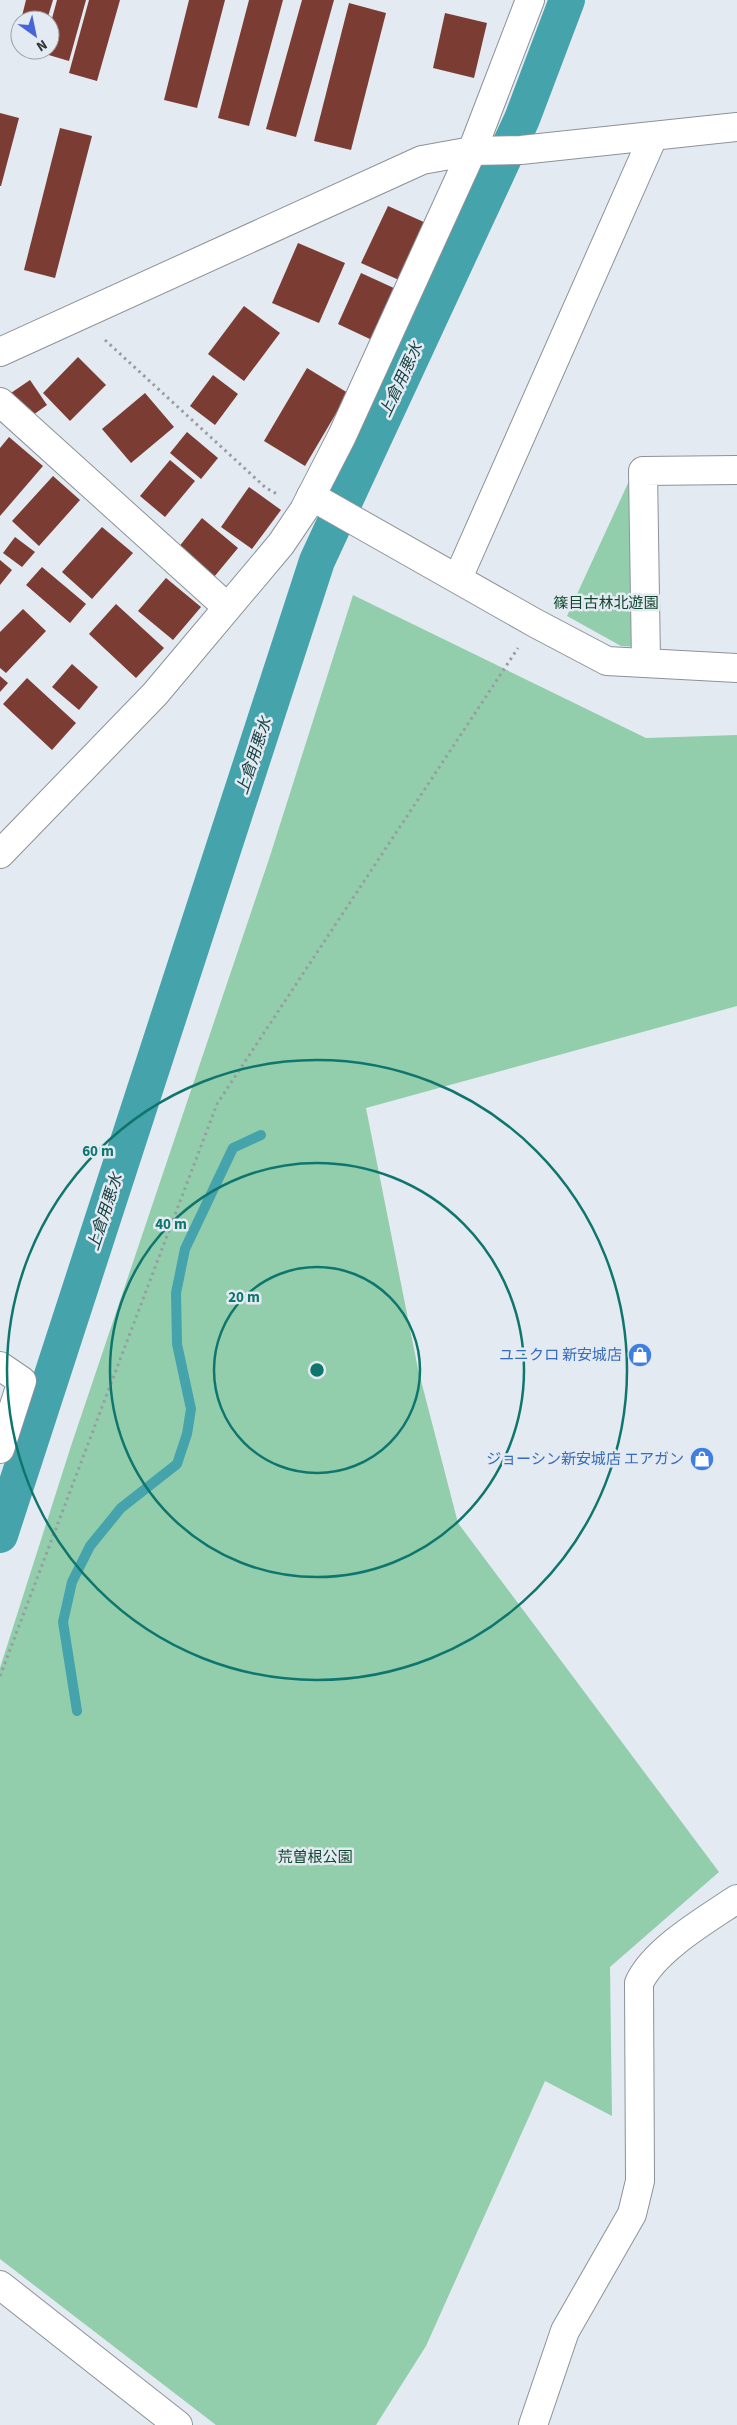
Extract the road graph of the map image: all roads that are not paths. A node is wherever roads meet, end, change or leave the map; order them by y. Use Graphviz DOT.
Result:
graph roads {
  1 [pos="530,0"];
  2 [pos="737,127"];
  3 [pos="653,137"];
  4 [pos="472,151"];
  5 [pos="0,352"];
  6 [pos="0,402"];
  7 [pos="737,470"];
  8 [pos="308,503"];
  9 [pos="458,578"];
  10 [pos="227,607"];
  11 [pos="646,662"];
  12 [pos="737,668"];
  13 [pos="0,854"];
  14 [pos="0,1366"];
  15 [pos="0,1449"];
  16 [pos="737,1899"];
  17 [pos="0,2285"];
  18 [pos="178,2425"];
  19 [pos="533,2425"];
  1 -- 4 [label="street"];
  2 -- 3 [label="street"];
  3 -- 4 [label="street"];
  3 -- 9 [label="street"];
  4 -- 5 [label="street"];
  4 -- 8 [label="street"];
  6 -- 10 [label="street"];
  7 -- 11 [label="street"];
  8 -- 9 [label="street"];
  8 -- 10 [label="street"];
  9 -- 11 [label="street"];
  10 -- 13 [label="street"];
  11 -- 12 [label="street"];
  14 -- 15 [label="street"];
  16 -- 19 [label="street"];
  17 -- 18 [label="street"];
}
